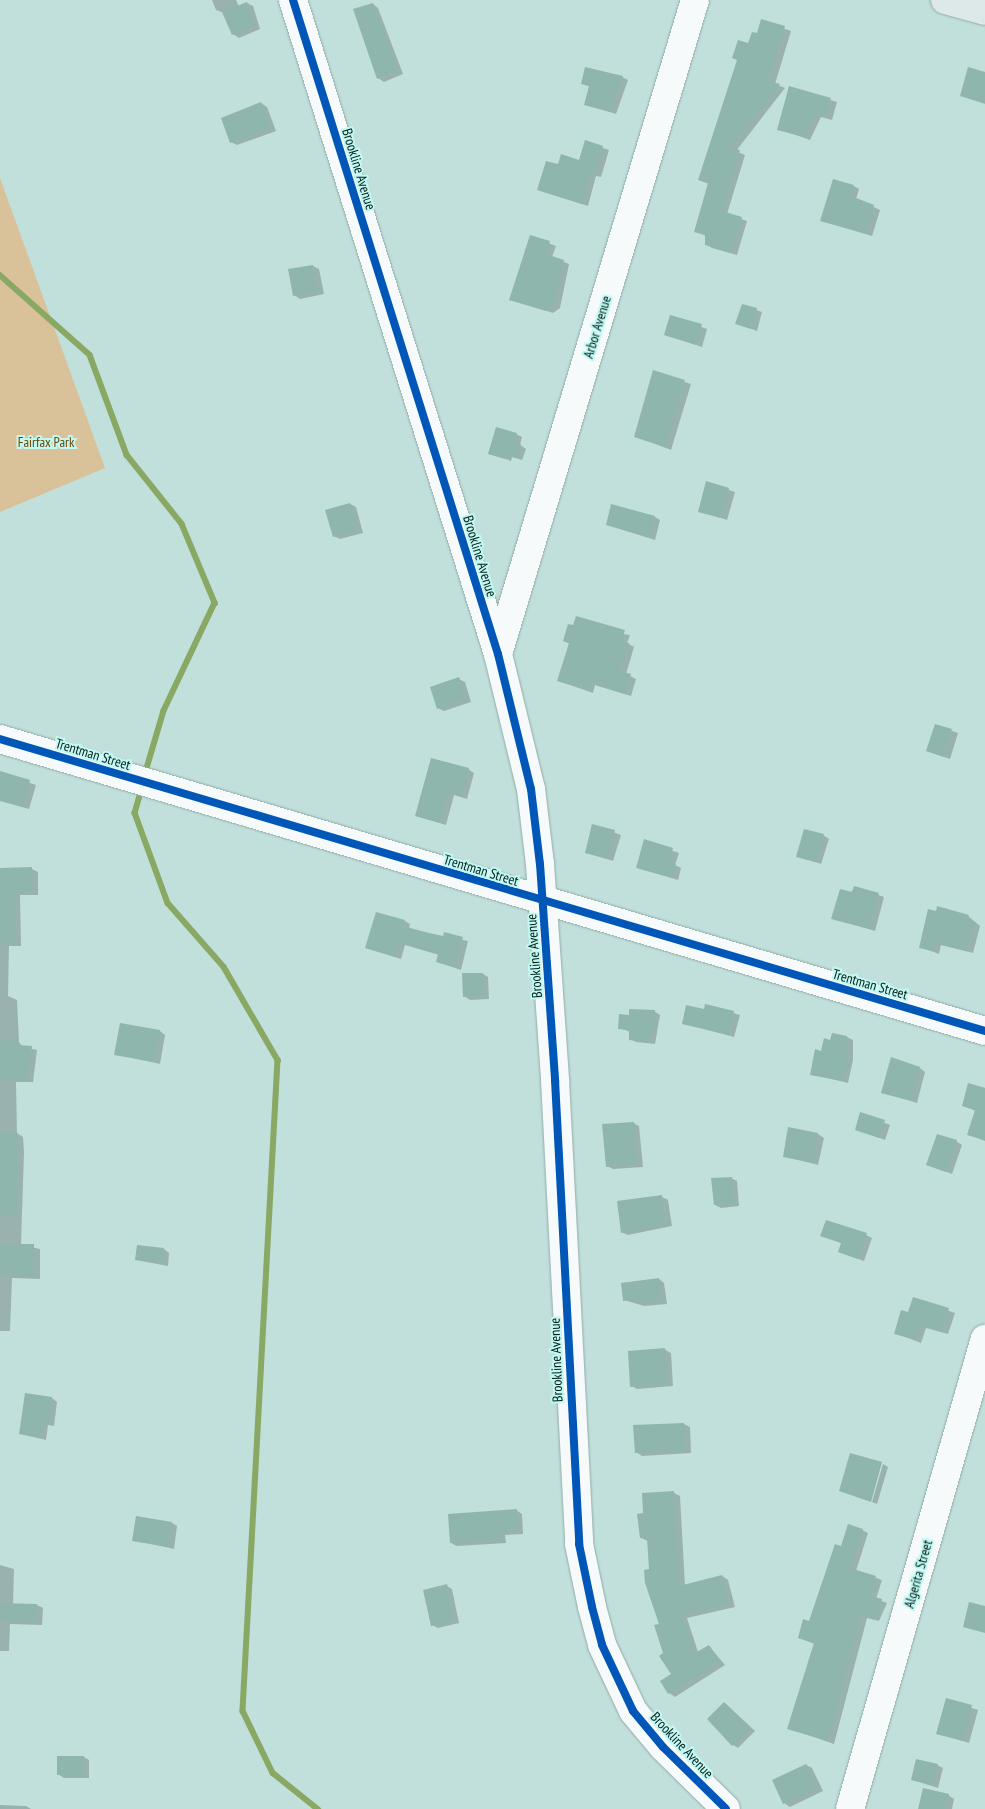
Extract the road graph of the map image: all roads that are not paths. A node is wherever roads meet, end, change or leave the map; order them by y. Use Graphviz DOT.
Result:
graph roads {
  1 [pos="293,0"];
  2 [pos="695,0"];
  3 [pos="945,0"];
  4 [pos="985,11"];
  5 [pos="498,654"];
  6 [pos="0,739"];
  7 [pos="543,901"];
  8 [pos="985,1031"];
  9 [pos="985,1339"];
  10 [pos="726,1809"];
  11 [pos="850,1809"];
  1 -- 5 [label="street, Brookline Avenue"];
  2 -- 5 [label="street, Arbor Avenue"];
  3 -- 4 [label="main road"];
  5 -- 7 [label="street, Brookline Avenue"];
  6 -- 7 [label="street, Trentman Street"];
  7 -- 8 [label="street, Trentman Street"];
  7 -- 10 [label="street, Brookline Avenue"];
  9 -- 11 [label="street, Algerita Street"];
}
